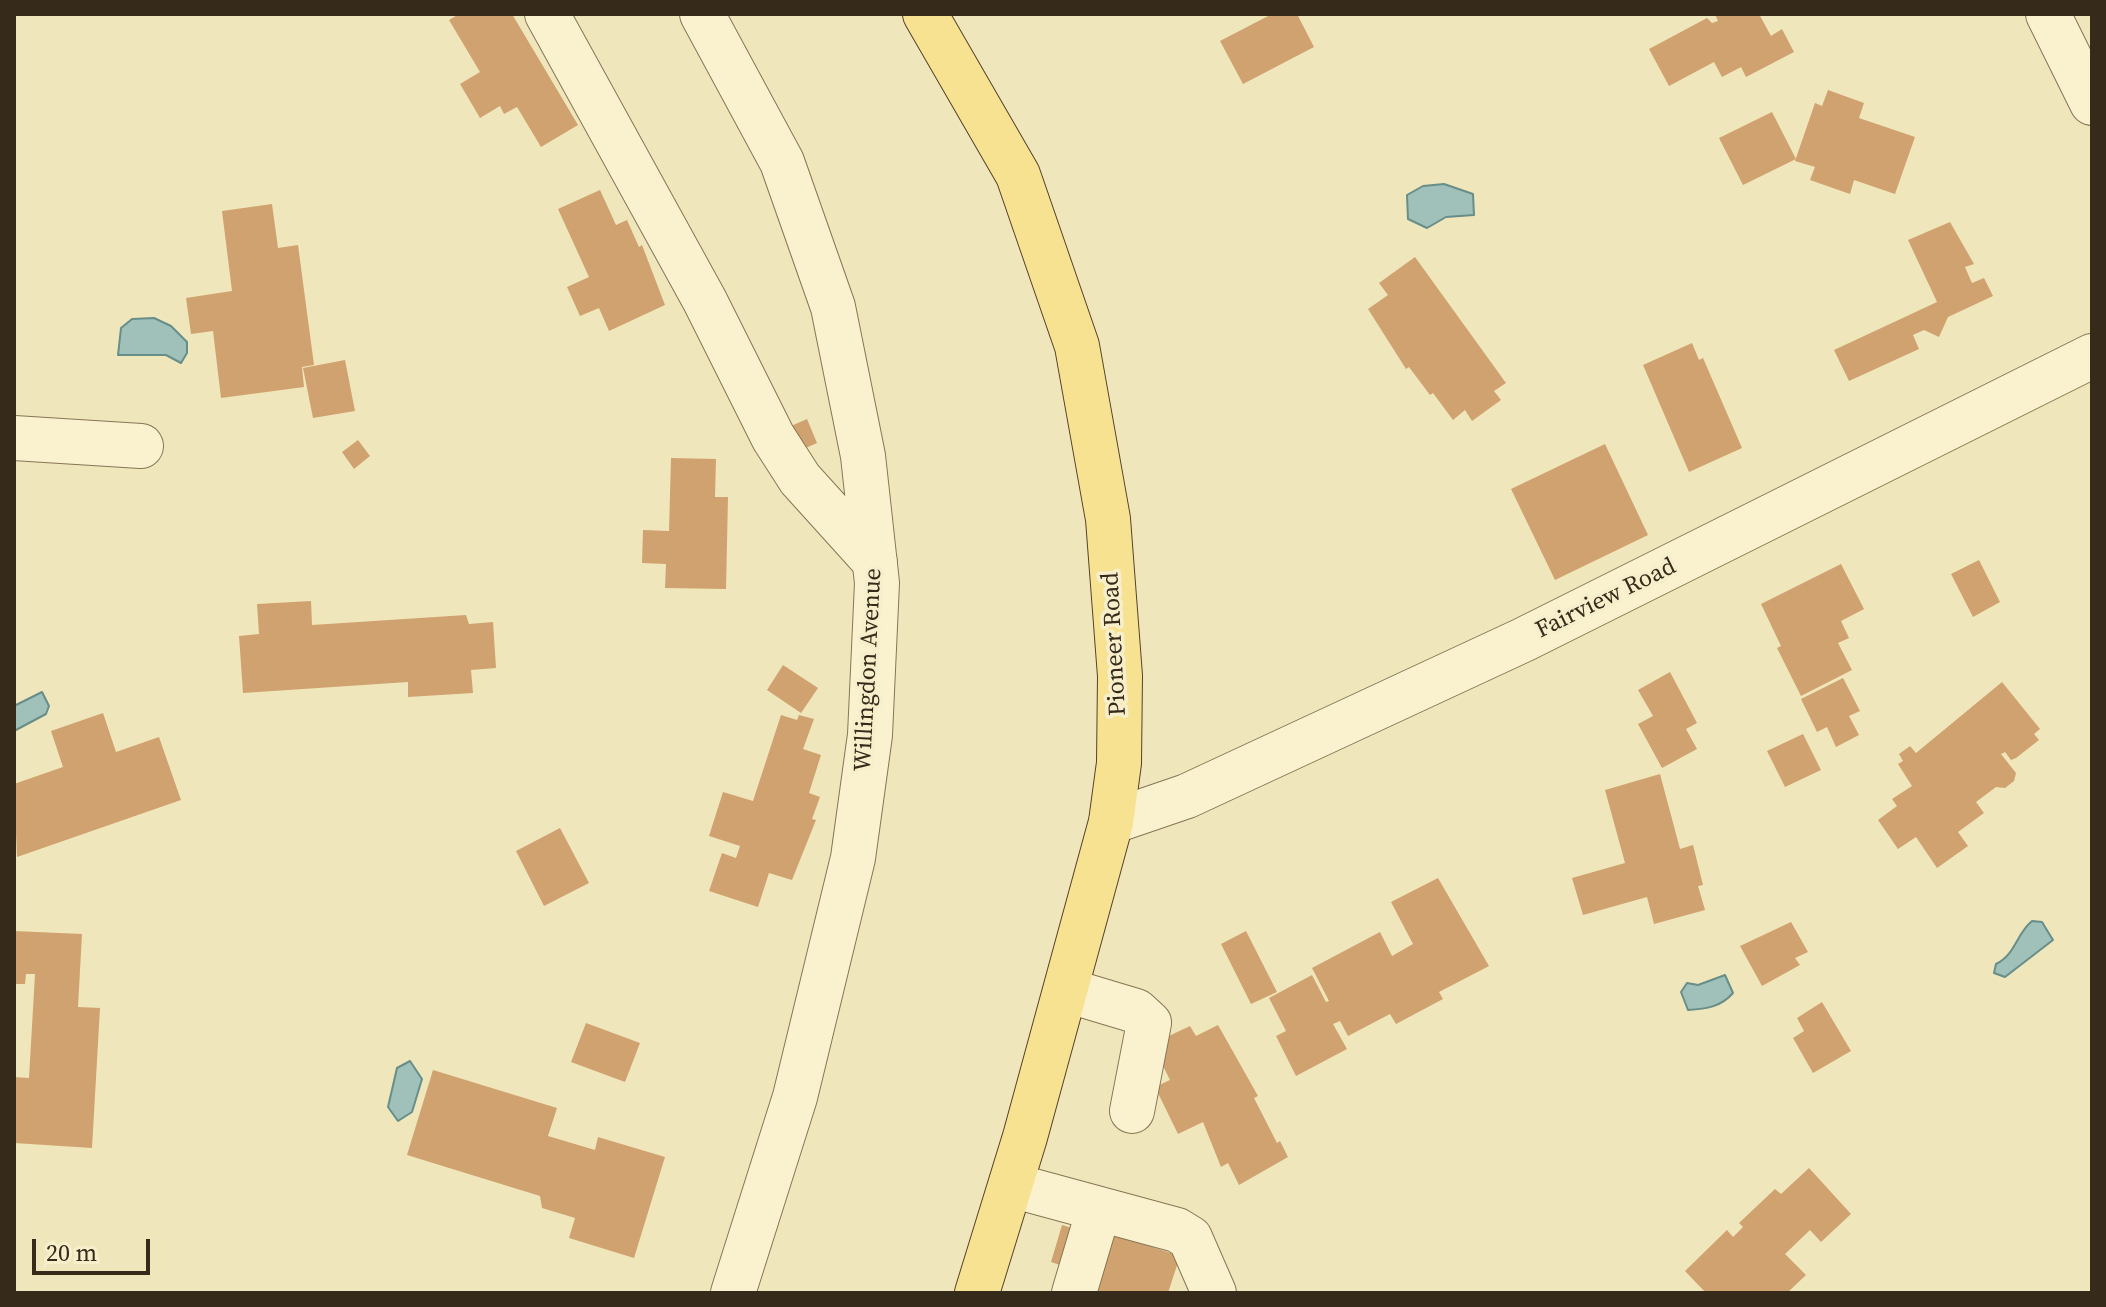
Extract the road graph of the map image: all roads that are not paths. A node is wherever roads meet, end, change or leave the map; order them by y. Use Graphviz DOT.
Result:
graph roads {
  1 [pos="547,14"];
  2 [pos="702,14"];
  3 [pos="925,14"];
  4 [pos="2048,14"];
  5 [pos="2092,103"];
  6 [pos="2092,356"];
  7 [pos="14,438"];
  8 [pos="141,446"];
  9 [pos="875,562"];
  10 [pos="1111,822"];
  11 [pos="1066,990"];
  12 [pos="1132,1111"];
  13 [pos="1011,1185"];
  14 [pos="1099,1209"];
  15 [pos="733,1293"];
  16 [pos="977,1293"];
  17 [pos="1074,1293"];
  18 [pos="1214,1293"];
  1 -- 9 [label="street"];
  2 -- 9 [label="street, Willingdon Avenue"];
  3 -- 10 [label="main road, Pioneer Road"];
  4 -- 5 [label="street"];
  6 -- 10 [label="street, Fairview Road"];
  7 -- 8 [label="street"];
  9 -- 15 [label="street, Willingdon Avenue"];
  10 -- 11 [label="main road, Pioneer Road"];
  11 -- 12 [label="street"];
  11 -- 13 [label="main road, Pioneer Road"];
  13 -- 14 [label="street"];
  13 -- 16 [label="main road, Pioneer Road"];
  14 -- 17 [label="street"];
  14 -- 18 [label="street"];
}
